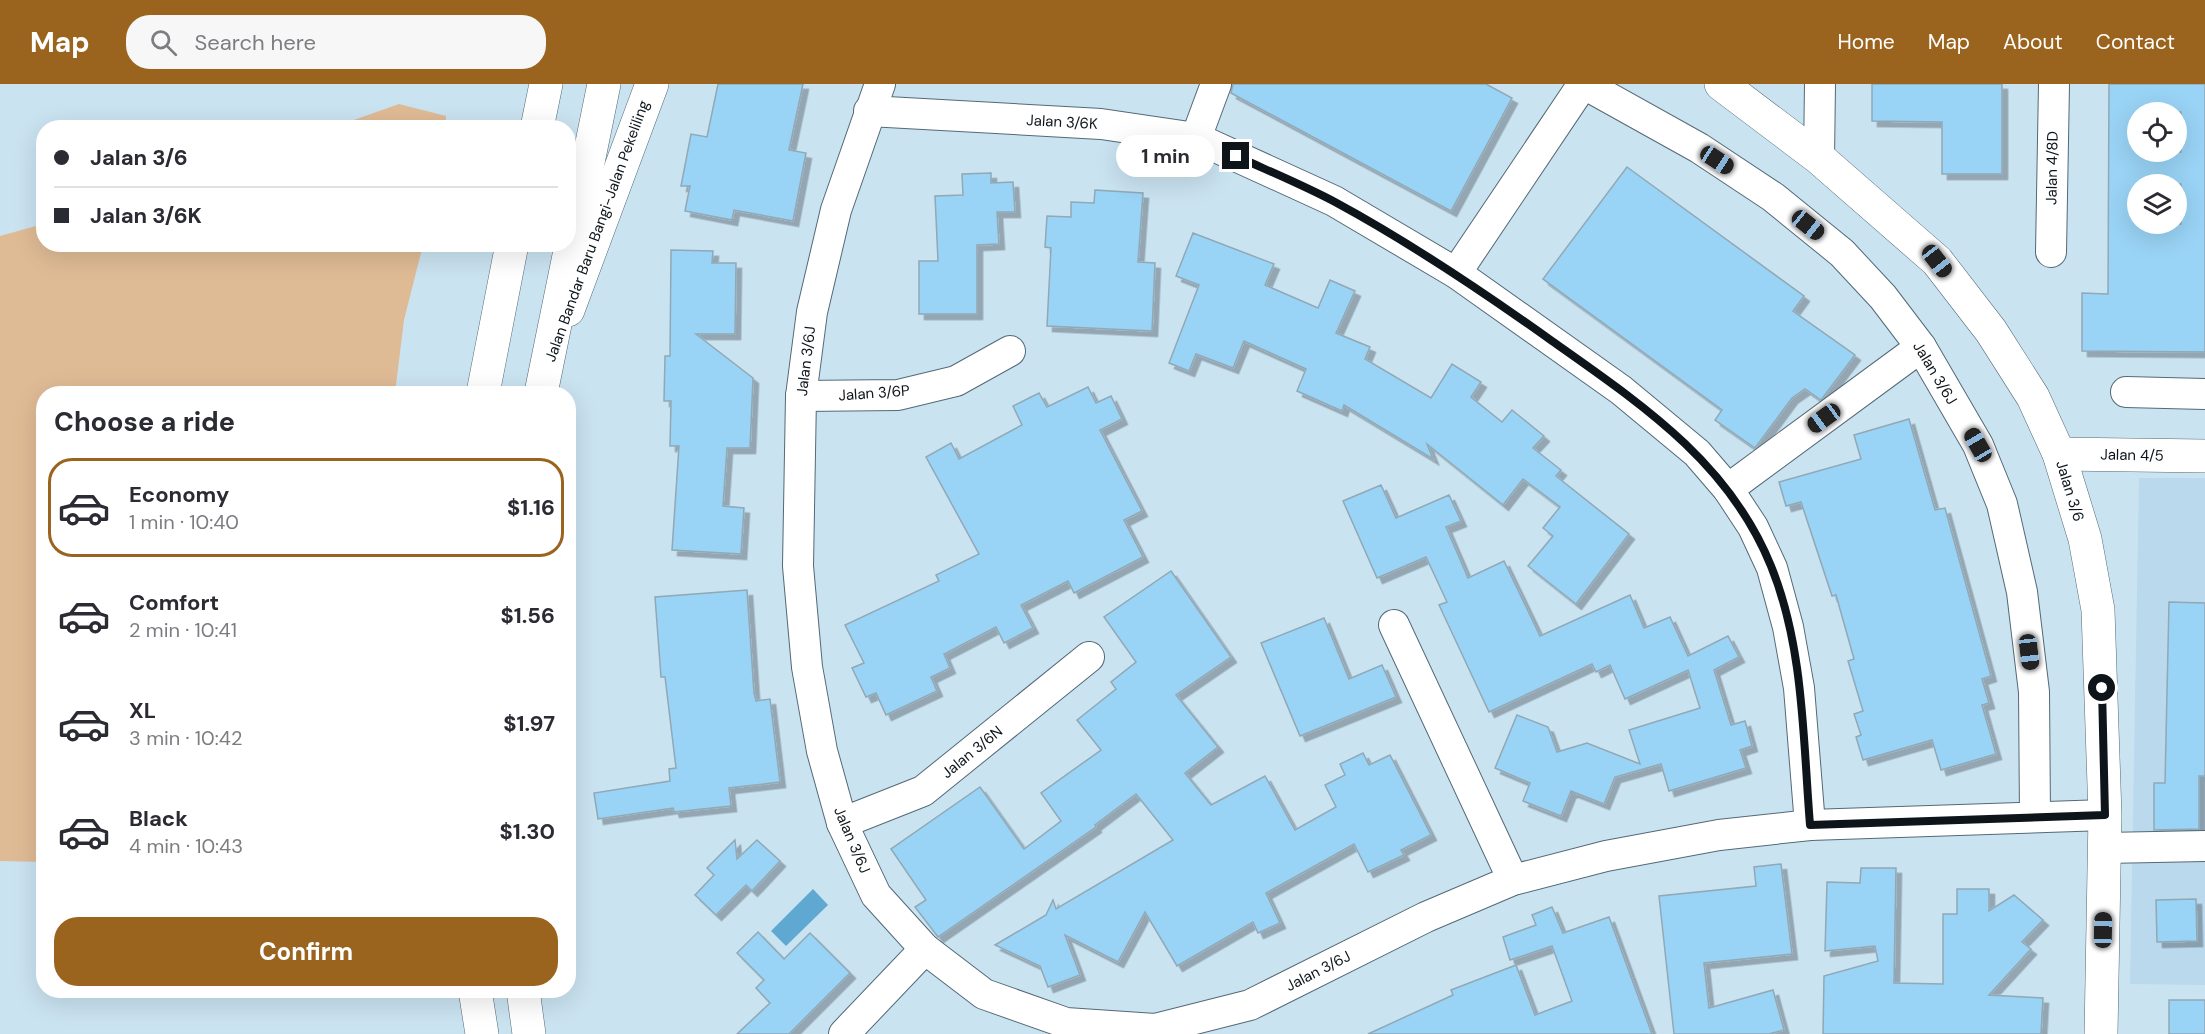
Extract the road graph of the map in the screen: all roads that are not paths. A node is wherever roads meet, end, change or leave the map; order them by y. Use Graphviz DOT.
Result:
graph roads {
  1 [pos="546,84"];
  2 [pos="604,84"];
  3 [pos="652,84"];
  4 [pos="880,84"];
  5 [pos="1216,84"];
  6 [pos="1584,84"];
  7 [pos="1721,84"];
  8 [pos="1820,84"];
  9 [pos="2054,84"];
  10 [pos="869,111"];
  11 [pos="539,120"];
  12 [pos="1196,138"];
  13 [pos="1819,158"];
  14 [pos="576,220"];
  15 [pos="510,252"];
  16 [pos="570,252"];
  17 [pos="2050,252"];
  18 [pos="1456,273"];
  19 [pos="1920,347"];
  20 [pos="1010,351"];
  21 [pos="484,386"];
  22 [pos="542,386"];
  23 [pos="2126,392"];
  24 [pos="2205,394"];
  25 [pos="801,396"];
  26 [pos="2059,454"];
  27 [pos="2205,456"];
  28 [pos="1728,489"];
  29 [pos="1394,625"];
  30 [pos="1089,657"];
  31 [pos="2105,815"];
  32 [pos="2035,816"];
  33 [pos="842,823"];
  34 [pos="1810,825"];
  35 [pos="2205,846"];
  36 [pos="2105,848"];
  37 [pos="1513,880"];
  38 [pos="925,949"];
  39 [pos="476,998"];
  40 [pos="524,998"];
  41 [pos="482,1034"];
  42 [pos="529,1034"];
  43 [pos="844,1034"];
  44 [pos="2102,1034"];
  1 -- 11 [label="street"];
  2 -- 14 [label="street"];
  3 -- 22 [label="street, Jalan Bandar Baru Bangi-Jalan Pekeliling"];
  4 -- 10 [label="street, Jalan 3/6J"];
  5 -- 12 [label="street"];
  6 -- 18 [label="street"];
  6 -- 19 [label="street, Jalan 3/6J"];
  7 -- 13 [label="street, Jalan 3/6"];
  8 -- 13 [label="street"];
  9 -- 17 [label="street, Jalan 4/8D"];
  10 -- 12 [label="street, Jalan 3/6K"];
  10 -- 25 [label="street, Jalan 3/6J"];
  12 -- 18 [label="street, Jalan 3/6K"];
  13 -- 26 [label="street, Jalan 3/6"];
  15 -- 21 [label="street"];
  16 -- 22 [label="street"];
  18 -- 28 [label="street, Jalan 3/6K"];
  19 -- 28 [label="street"];
  19 -- 32 [label="street, Jalan 3/6J"];
  20 -- 25 [label="street, Jalan 3/6P"];
  23 -- 24 [label="street"];
  25 -- 33 [label="street, Jalan 3/6J"];
  26 -- 27 [label="street, Jalan 4/5"];
  26 -- 31 [label="street, Jalan 3/6"];
  28 -- 34 [label="street, Jalan 3/6K"];
  29 -- 37 [label="street"];
  30 -- 33 [label="street, Jalan 3/6N"];
  31 -- 32 [label="street, Jalan 3/6J"];
  31 -- 36 [label="street, Jalan 3/6"];
  32 -- 34 [label="street, Jalan 3/6J"];
  33 -- 38 [label="street, Jalan 3/6J"];
  34 -- 37 [label="street, Jalan 3/6J"];
  35 -- 36 [label="street"];
  36 -- 44 [label="street, Jalan 3/6"];
  37 -- 38 [label="street, Jalan 3/6J"];
  38 -- 43 [label="street"];
  39 -- 41 [label="street"];
  40 -- 42 [label="street"];
}
